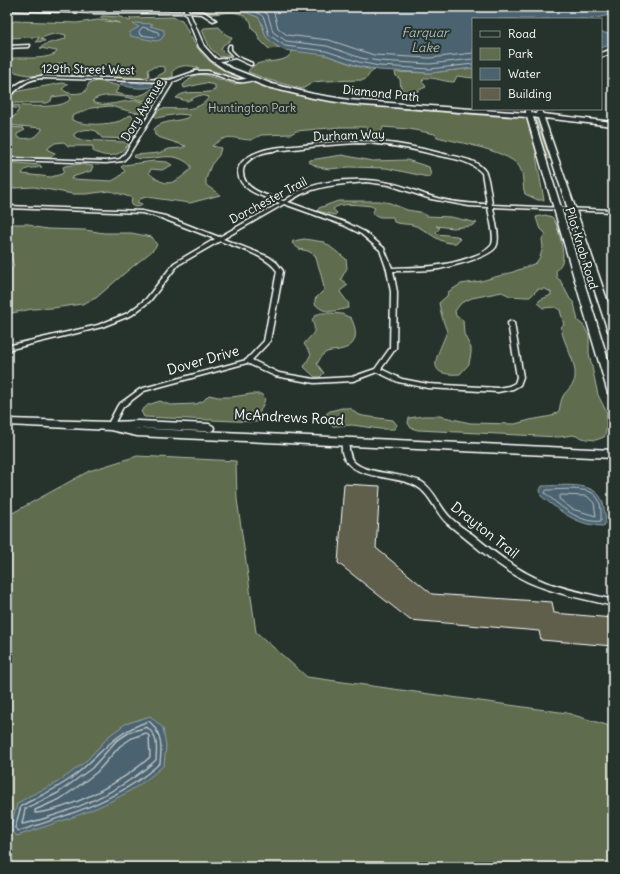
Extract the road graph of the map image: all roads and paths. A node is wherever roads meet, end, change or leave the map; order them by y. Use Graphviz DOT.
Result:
graph roads {
  1 [pos="56,7"];
  2 [pos="7,9"];
  3 [pos="52,10"];
  4 [pos="187,11"];
  5 [pos="214,20"];
  6 [pos="29,46"];
  7 [pos="230,46"];
  8 [pos="7,47"];
  9 [pos="613,48"];
  10 [pos="613,51"];
  11 [pos="602,52"];
  12 [pos="602,55"];
  13 [pos="237,58"];
  14 [pos="217,61"];
  15 [pos="251,64"];
  16 [pos="253,79"];
  17 [pos="170,81"];
  18 [pos="7,96"];
  19 [pos="472,109"];
  20 [pos="493,110"];
  21 [pos="529,112"];
  22 [pos="540,113"];
  23 [pos="613,124"];
  24 [pos="7,159"];
  25 [pos="284,202"];
  26 [pos="490,206"];
  27 [pos="7,207"];
  28 [pos="557,209"];
  29 [pos="572,210"];
  30 [pos="613,212"];
  31 [pos="218,239"];
  32 [pos="390,270"];
  33 [pos="511,323"];
  34 [pos="613,331"];
  35 [pos="7,348"];
  36 [pos="248,361"];
  37 [pos="377,370"];
  38 [pos="613,393"];
  39 [pos="7,422"];
  40 [pos="110,426"];
  41 [pos="345,442"];
  42 [pos="467,446"];
  43 [pos="613,454"];
  44 [pos="613,603"];
  1 -- 3 [label="street"];
  2 -- 3 [label="street"];
  3 -- 4 [label="street"];
  4 -- 5 [label="street"];
  4 -- 14 [label="main road, Diamond Path"];
  6 -- 8 [label="street"];
  7 -- 13 [label="street"];
  9 -- 11 [label="main road"];
  10 -- 12 [label="main road"];
  13 -- 14 [label="street"];
  13 -- 15 [label="street"];
  14 -- 16 [label="main road, Diamond Path"];
  16 -- 17 [label="street, Dory Avenue"];
  16 -- 19 [label="main road, Diamond Path"];
  17 -- 18 [label="street, 129th Street West"];
  17 -- 24 [label="street, Dory Avenue"];
  20 -- 21 [label="main road, Diamond Path"];
  21 -- 22 [label="main road, Diamond Path"];
  21 -- 28 [label="main road, Pilot Knob Road"];
  22 -- 23 [label="main road, Diamond Path"];
  22 -- 29 [label="main road, Pilot Knob Road"];
  25 -- 26 [label="street, Dorchester Trail"];
  25 -- 26 [label="street, Durham Way"];
  25 -- 31 [label="street, Dorchester Trail"];
  25 -- 32 [label="street"];
  26 -- 28 [label="street, Dorchester Trail"];
  26 -- 32 [label="street"];
  27 -- 31 [label="street, Dover Drive"];
  28 -- 29 [label="street, Dorchester Trail"];
  28 -- 38 [label="main road, Pilot Knob Road"];
  29 -- 30 [label="street, Dorchester Trail"];
  29 -- 34 [label="main road, Pilot Knob Road"];
  31 -- 35 [label="street, Dorchester Trail"];
  31 -- 36 [label="street, Dover Drive"];
  32 -- 37 [label="street"];
  33 -- 37 [label="street"];
  36 -- 37 [label="street"];
  36 -- 40 [label="street, Dover Drive"];
  39 -- 40 [label="main road, McAndrews Road"];
  40 -- 41 [label="main road, McAndrews Road"];
  40 -- 42 [label="main road, McAndrews Road"];
  41 -- 42 [label="main road, McAndrews Road"];
  41 -- 44 [label="street, Drayton Trail"];
  42 -- 43 [label="main road, McAndrews Road"];
}
